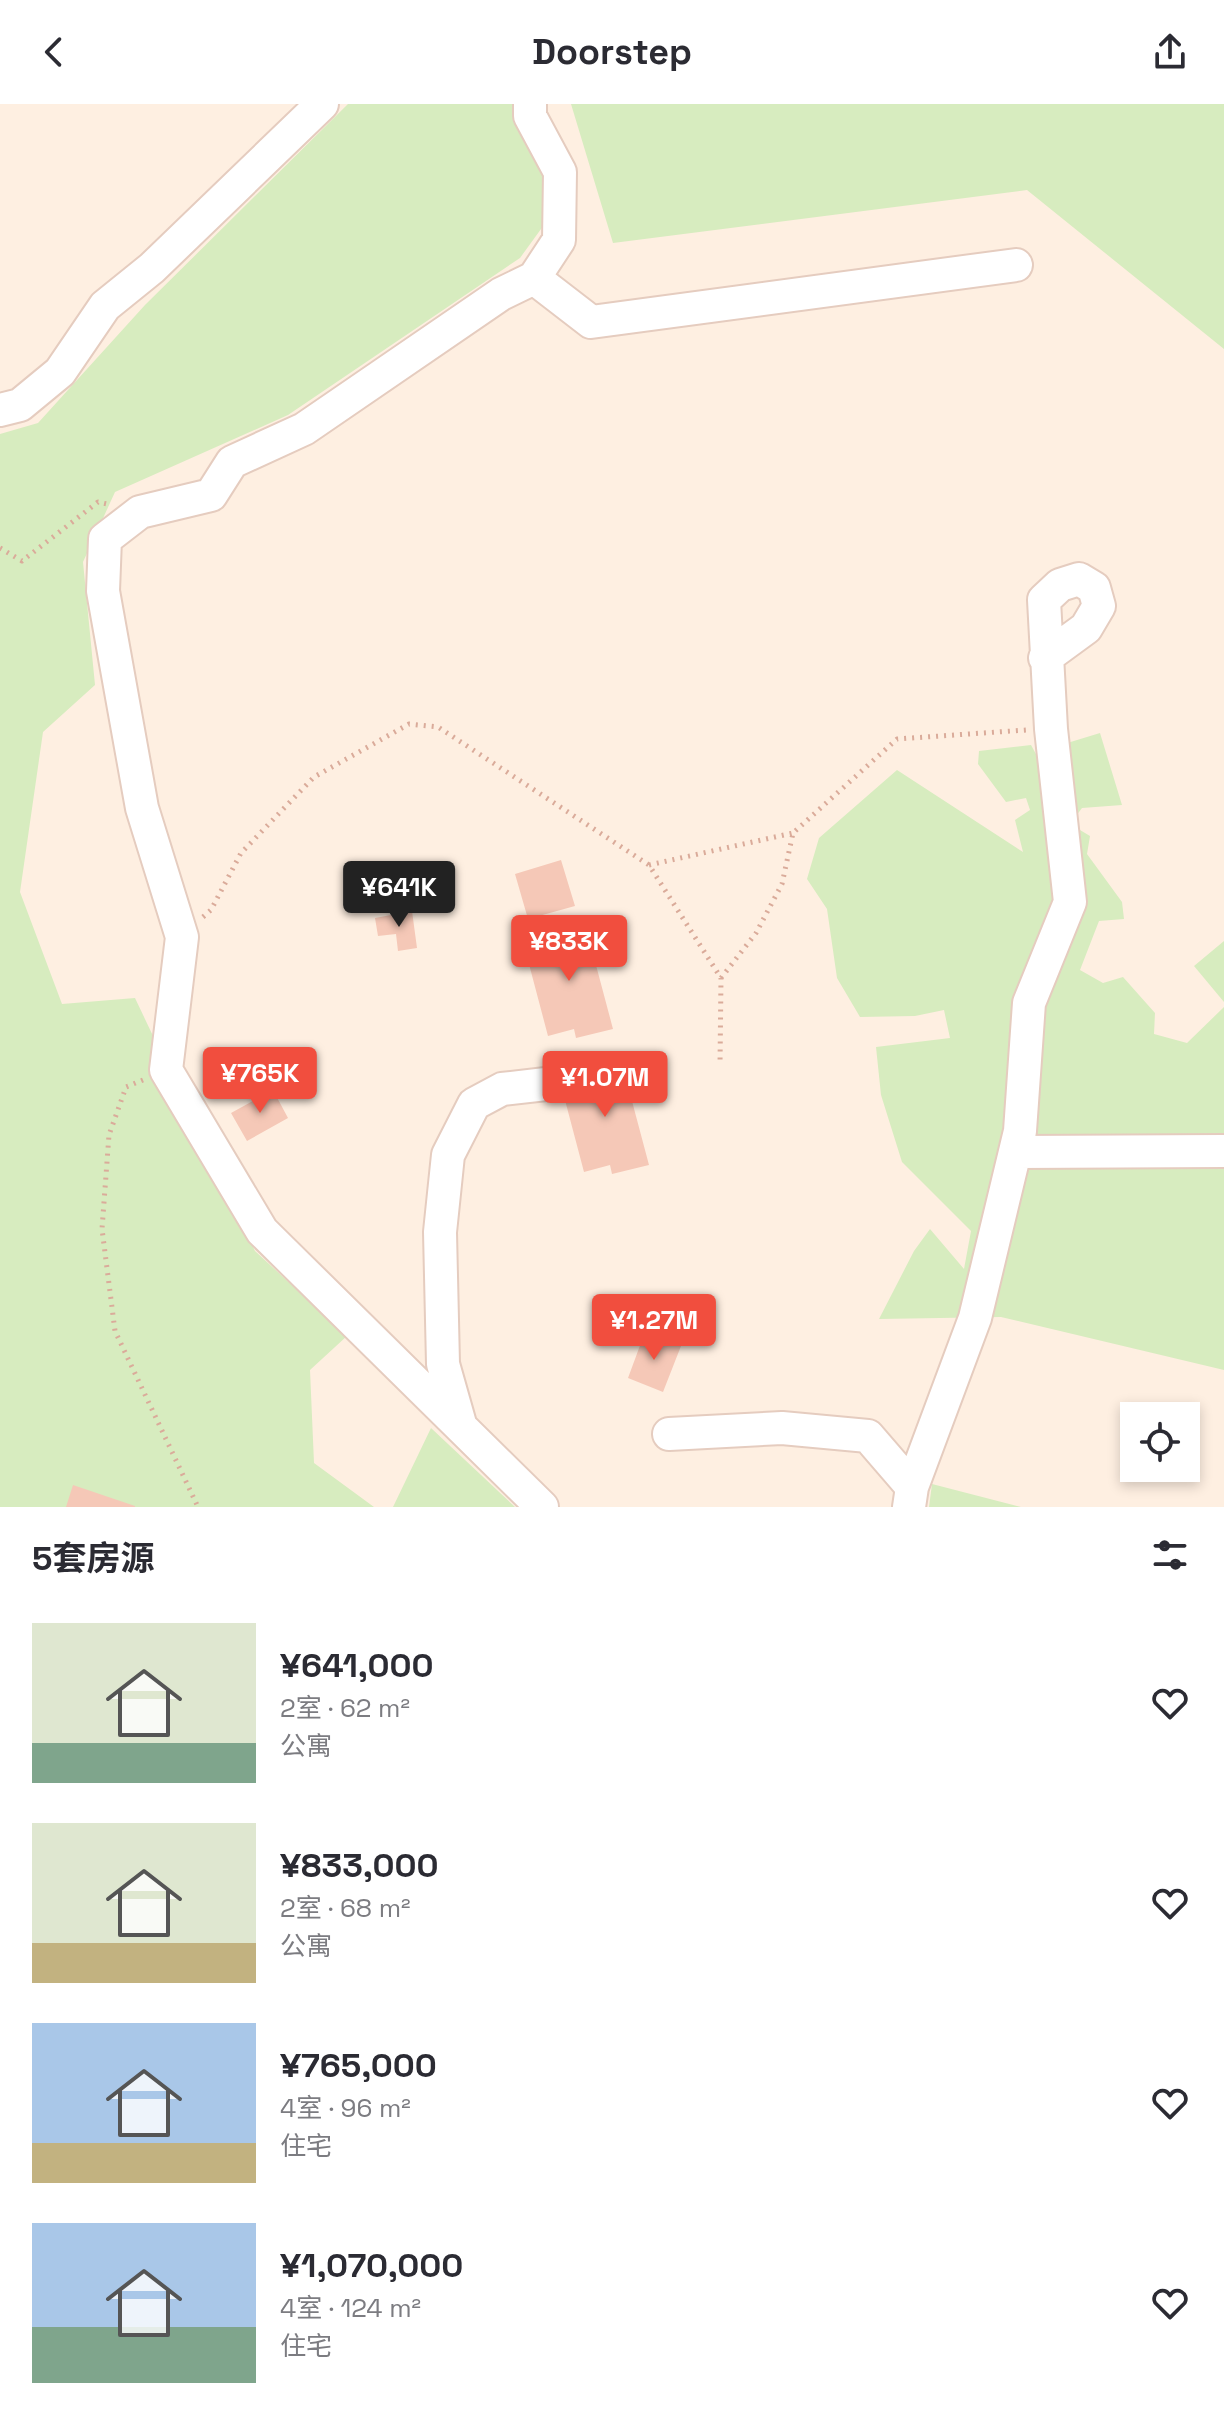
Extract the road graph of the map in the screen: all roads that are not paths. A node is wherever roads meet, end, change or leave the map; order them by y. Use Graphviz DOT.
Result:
graph roads {
  1 [pos="322,104"];
  2 [pos="530,104"];
  3 [pos="1016,265"];
  4 [pos="534,278"];
  5 [pos="0,410"];
  6 [pos="1045,658"];
  7 [pos="546,1084"];
  8 [pos="1224,1151"];
  9 [pos="1015,1152"];
  10 [pos="461,1427"];
  11 [pos="669,1434"];
  12 [pos="911,1497"];
  13 [pos="542,1507"];
  1 -- 5 [label="lane"];
  2 -- 4 [label="lane"];
  3 -- 4 [label="lane"];
  4 -- 10 [label="lane"];
  6 -- 9 [label="lane"];
  7 -- 10 [label="lane"];
  8 -- 9 [label="lane"];
  9 -- 12 [label="lane"];
  10 -- 13 [label="lane"];
  11 -- 12 [label="lane"];
}
